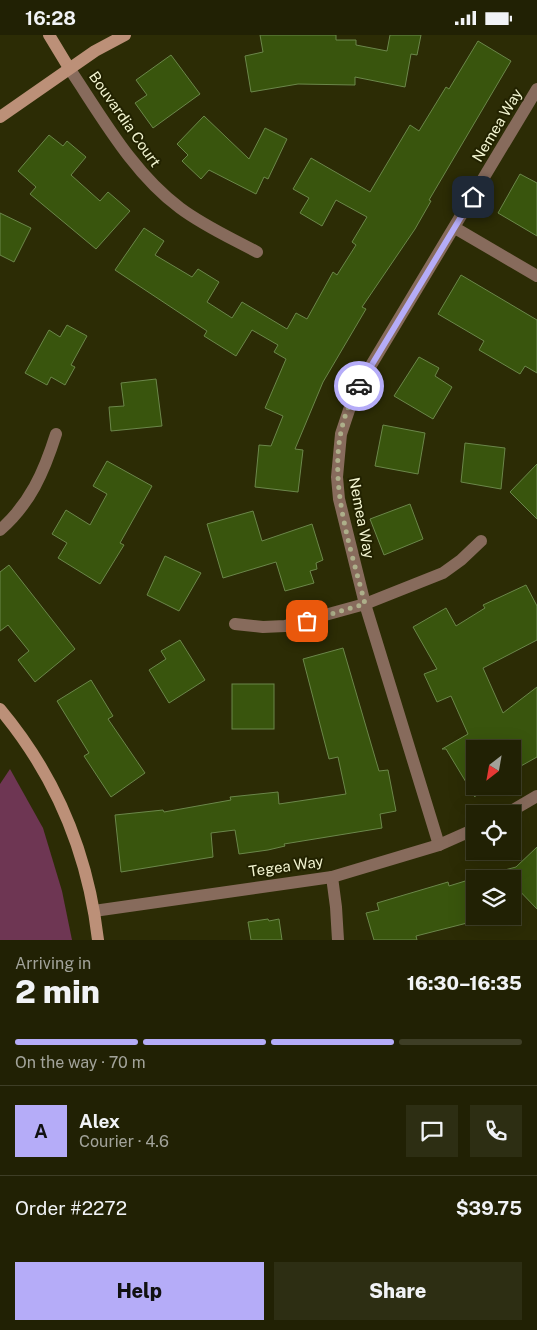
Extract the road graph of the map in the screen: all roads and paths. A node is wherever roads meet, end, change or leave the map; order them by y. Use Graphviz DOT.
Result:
graph roads {
  1 [pos="49,35"];
  2 [pos="125,35"];
  3 [pos="69,68"];
  4 [pos="537,89"];
  5 [pos="0,117"];
  6 [pos="455,228"];
  7 [pos="257,252"];
  8 [pos="537,276"];
  9 [pos="56,434"];
  10 [pos="0,530"];
  11 [pos="481,541"];
  12 [pos="365,604"];
  13 [pos="235,624"];
  14 [pos="0,709"];
  15 [pos="537,796"];
  16 [pos="521,805"];
  17 [pos="466,833"];
  18 [pos="439,845"];
  19 [pos="332,877"];
  20 [pos="94,911"];
  21 [pos="98,940"];
  22 [pos="338,940"];
  1 -- 3 [label="street"];
  2 -- 3 [label="street"];
  3 -- 5 [label="street"];
  3 -- 7 [label="street, Bouvardia Court"];
  4 -- 6 [label="street, Nemea Way"];
  6 -- 8 [label="street"];
  6 -- 12 [label="street, Nemea Way"];
  9 -- 10 [label="street"];
  11 -- 12 [label="street"];
  12 -- 13 [label="street"];
  12 -- 18 [label="street, Nemea Way"];
  14 -- 20 [label="street"];
  15 -- 16 [label="street"];
  17 -- 18 [label="street, Tegea Way"];
  18 -- 19 [label="street, Tegea Way"];
  19 -- 20 [label="street, Tegea Way"];
  19 -- 22 [label="street"];
  20 -- 21 [label="street"];
}
